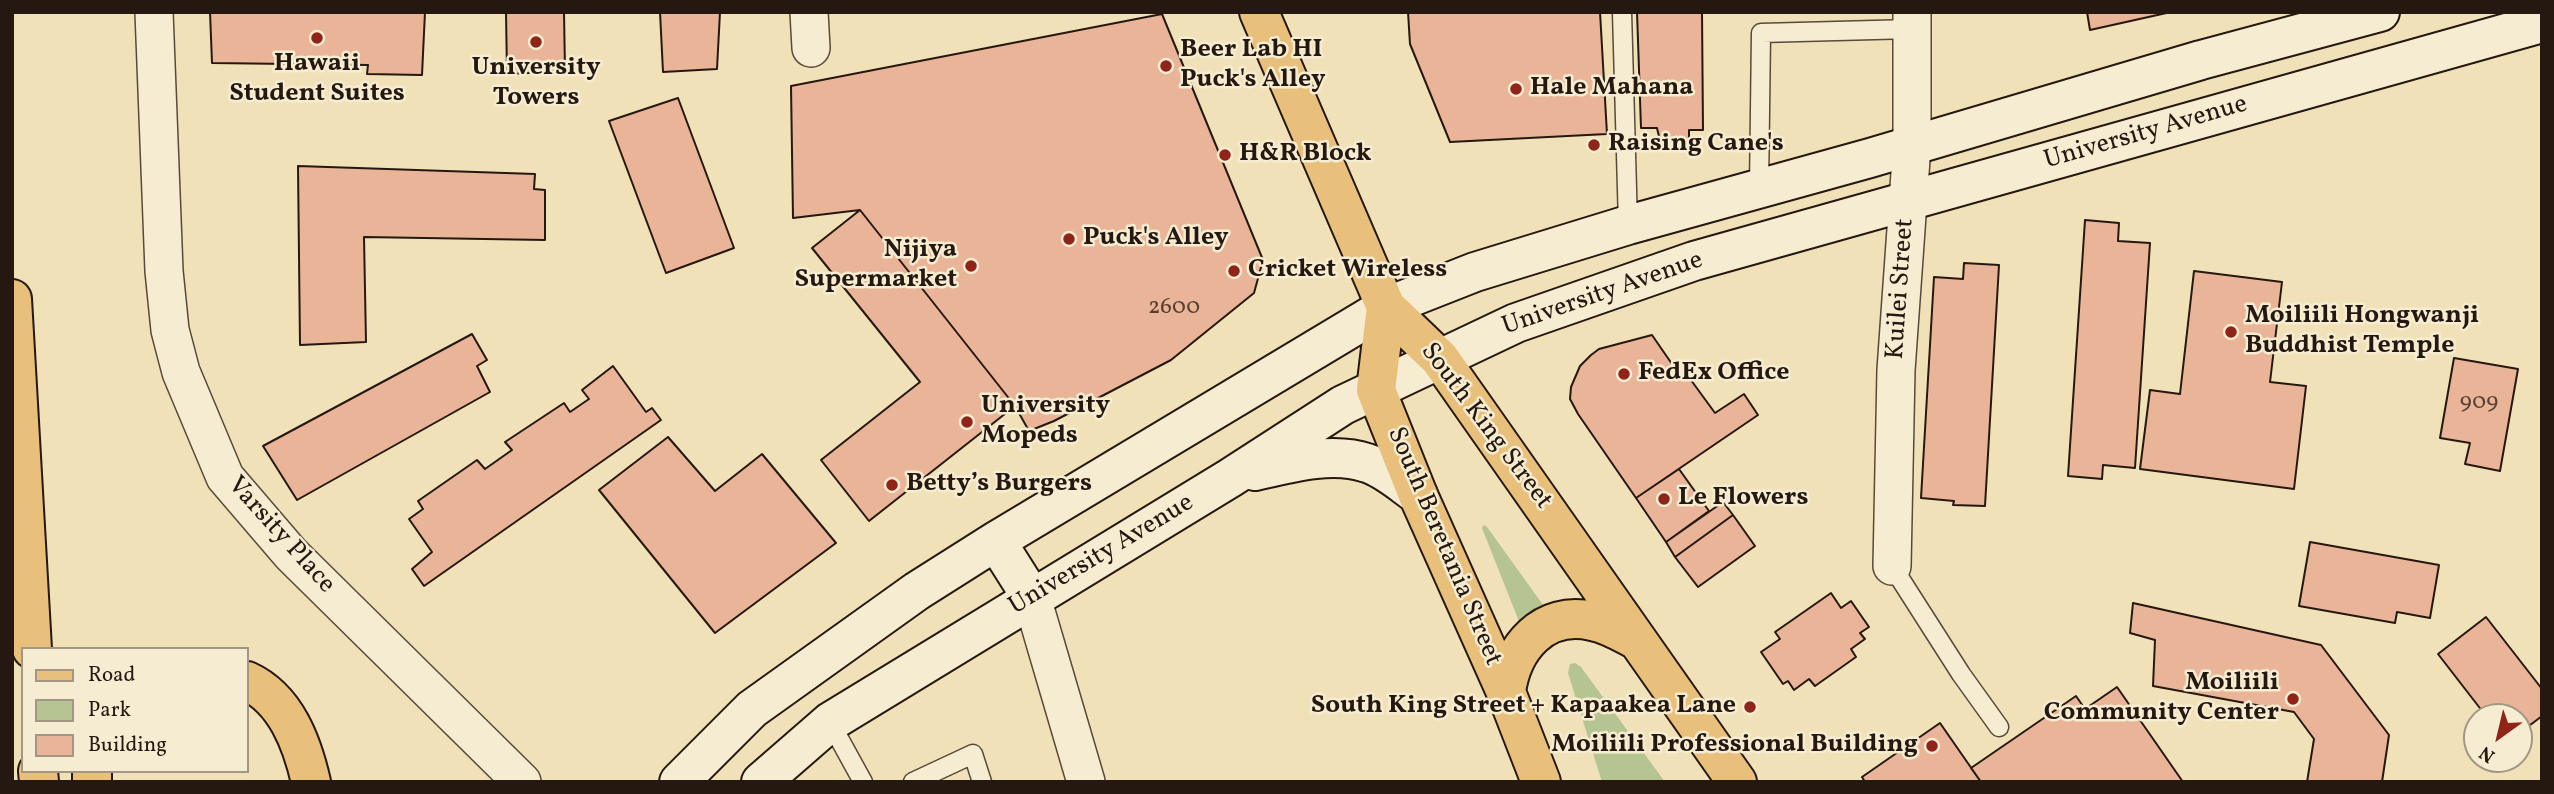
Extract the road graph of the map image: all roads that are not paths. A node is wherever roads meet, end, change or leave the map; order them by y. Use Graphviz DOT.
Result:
graph roads {
  1 [pos="154,12"];
  2 [pos="809,12"];
  3 [pos="1259,12"];
  4 [pos="1622,12"];
  5 [pos="2379,12"];
  6 [pos="1912,21"];
  7 [pos="2542,23"];
  8 [pos="811,48"];
  9 [pos="1912,145"];
  10 [pos="1759,189"];
  11 [pos="1908,203"];
  12 [pos="1628,225"];
  13 [pos="12,299"];
  14 [pos="1386,307"];
  15 [pos="1440,359"];
  16 [pos="1376,390"];
  17 [pos="1230,478"];
  18 [pos="1418,495"];
  19 [pos="996,541"];
  20 [pos="1892,566"];
  21 [pos="1032,598"];
  22 [pos="1638,641"];
  23 [pos="32,647"];
  24 [pos="248,682"];
  25 [pos="1506,692"];
  26 [pos="830,722"];
  27 [pos="1999,727"];
  28 [pos="311,782"];
  29 [pos="522,782"];
  30 [pos="680,782"];
  31 [pos="761,782"];
  32 [pos="863,782"];
  33 [pos="913,782"];
  34 [pos="982,782"];
  35 [pos="1086,782"];
  36 [pos="1541,782"];
  37 [pos="1737,782"];
  1 -- 29 [label="street, Varsity Place"];
  2 -- 8 [label="street"];
  3 -- 14 [label="main road, South King Street"];
  4 -- 12 [label="lane"];
  5 -- 9 [label="main road, University Avenue"];
  6 -- 9 [label="street, Kuilei Street"];
  6 -- 10 [label="lane"];
  7 -- 11 [label="main road, University Avenue"];
  9 -- 10 [label="main road, University Avenue"];
  9 -- 11 [label="street, Kuilei Street"];
  10 -- 12 [label="main road, University Avenue"];
  11 -- 15 [label="main road, University Avenue"];
  11 -- 20 [label="street, Kuilei Street"];
  12 -- 14 [label="main road, University Avenue"];
  13 -- 23 [label="main road"];
  14 -- 15 [label="main road, South King Street"];
  14 -- 16 [label="main road, South Beretania Street"];
  14 -- 19 [label="main road, University Avenue"];
  15 -- 16 [label="main road, University Avenue"];
  15 -- 22 [label="main road, South King Street"];
  16 -- 17 [label="main road, University Avenue"];
  16 -- 18 [label="main road, South Beretania Street"];
  17 -- 18 [label="main road"];
  17 -- 21 [label="main road, University Avenue"];
  18 -- 25 [label="main road, South Beretania Street"];
  19 -- 21 [label="main road"];
  19 -- 30 [label="main road, University Avenue"];
  20 -- 27 [label="lane"];
  21 -- 26 [label="main road, University Avenue"];
  21 -- 35 [label="street"];
  22 -- 25 [label="main road"];
  22 -- 37 [label="main road, South King Street"];
  24 -- 28 [label="main road"];
  25 -- 36 [label="main road, South Beretania Street"];
  26 -- 31 [label="main road, University Avenue"];
  26 -- 32 [label="lane"];
  33 -- 34 [label="lane"];
}
